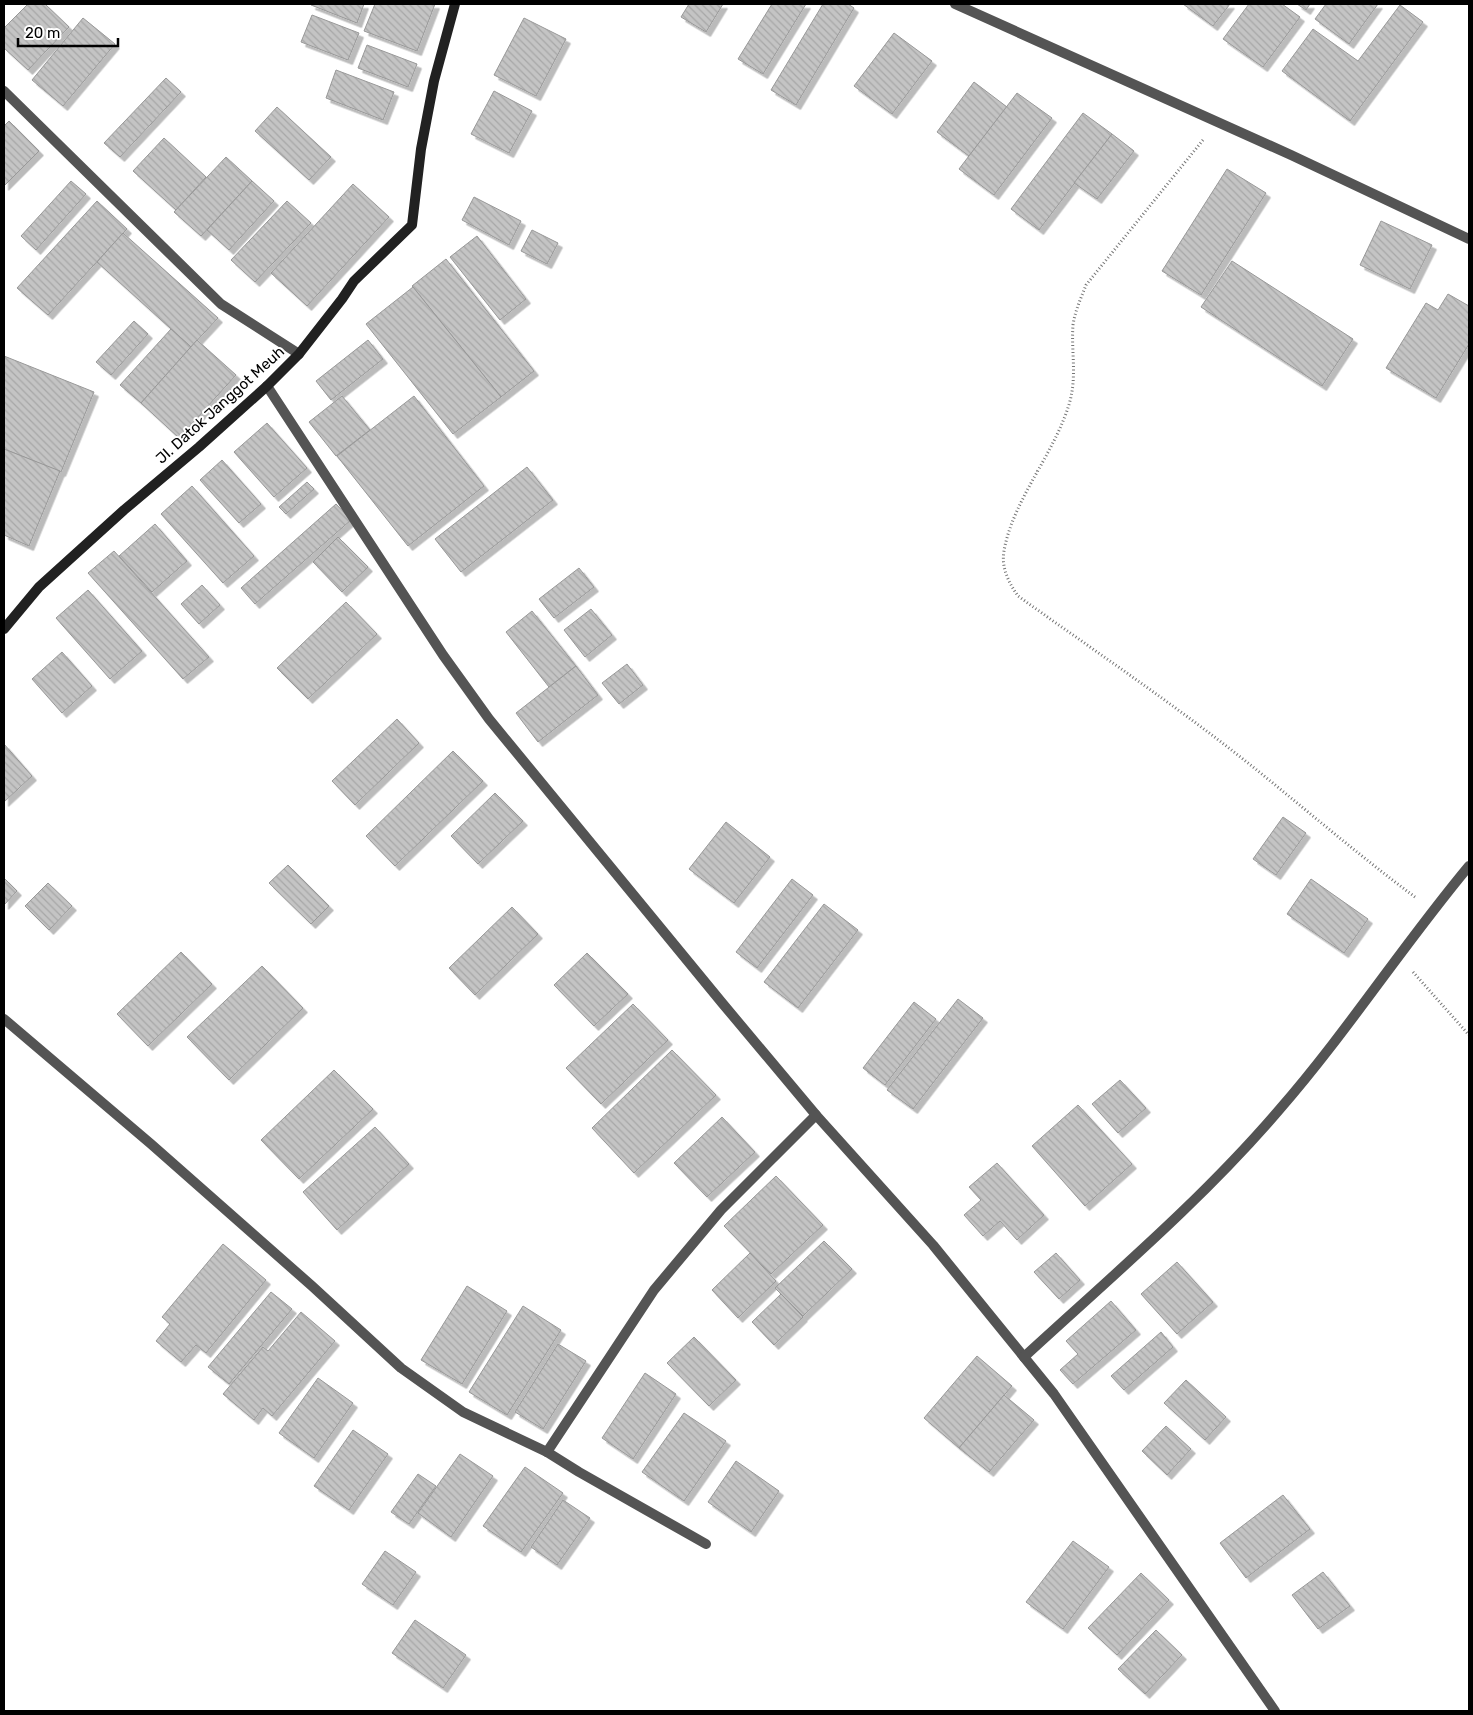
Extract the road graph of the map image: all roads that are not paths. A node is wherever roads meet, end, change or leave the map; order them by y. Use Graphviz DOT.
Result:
graph roads {
  1 [pos="455,4"];
  2 [pos="955,4"];
  3 [pos="4,91"];
  4 [pos="1469,239"];
  5 [pos="299,354"];
  6 [pos="267,386"];
  7 [pos="4,629"];
  8 [pos="1469,866"];
  9 [pos="4,1019"];
  10 [pos="816,1115"];
  11 [pos="1024,1357"];
  12 [pos="547,1452"];
  13 [pos="706,1544"];
  14 [pos="1275,1711"];
  1 -- 5 [label="street, JI. Datok Janggot Meuh"];
  2 -- 4 [label="street"];
  3 -- 5 [label="street"];
  5 -- 6 [label="street, JI. Datok Janggot Meuh"];
  6 -- 7 [label="street, JI. Datok Janggot Meuh"];
  6 -- 10 [label="street"];
  8 -- 11 [label="street"];
  9 -- 12 [label="street"];
  10 -- 11 [label="street"];
  10 -- 12 [label="street"];
  11 -- 14 [label="street"];
  12 -- 13 [label="street"];
}
